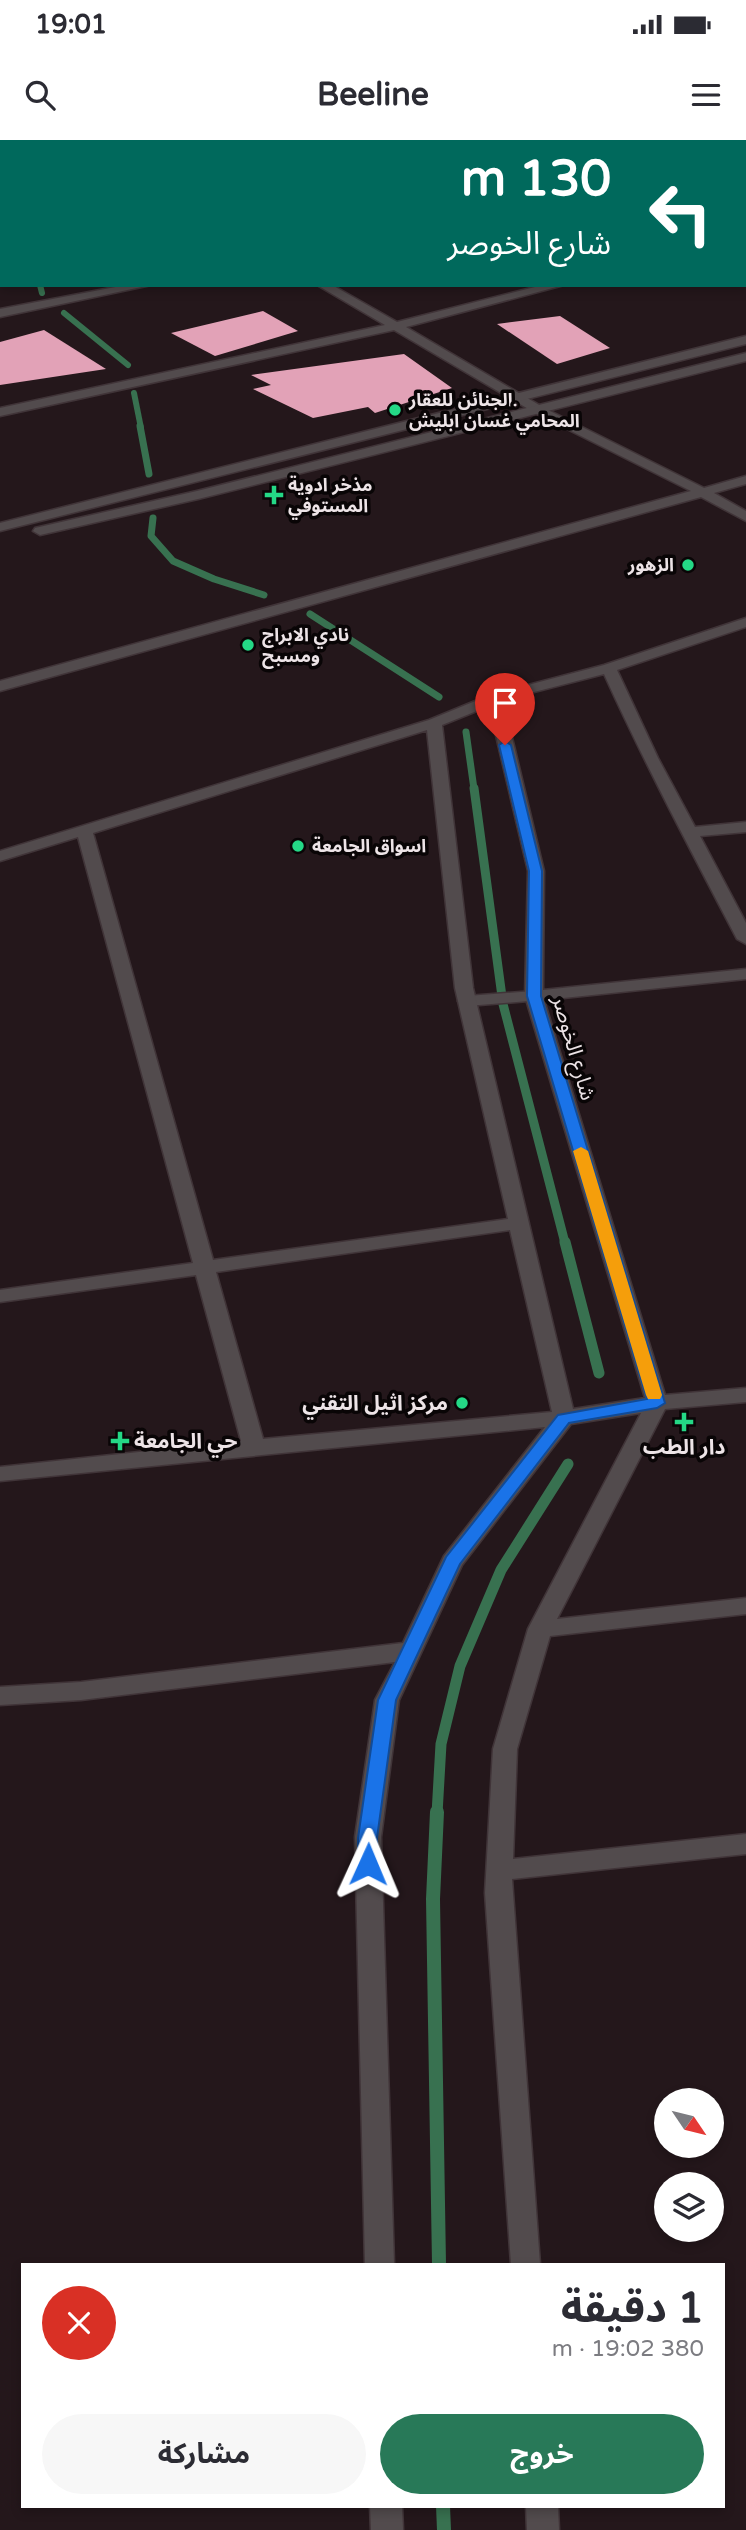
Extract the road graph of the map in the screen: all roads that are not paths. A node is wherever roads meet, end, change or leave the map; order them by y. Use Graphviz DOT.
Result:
graph roads {
  1 [pos="135,287"];
  2 [pos="327,287"];
  3 [pos="550,287"];
  4 [pos="0,313"];
  5 [pos="397,326"];
  6 [pos="746,340"];
  7 [pos="746,357"];
  8 [pos="514,397"];
  9 [pos="539,409"];
  10 [pos="0,412"];
  11 [pos="746,480"];
  12 [pos="705,492"];
  13 [pos="746,517"];
  14 [pos="0,527"];
  15 [pos="0,540"];
  16 [pos="746,622"];
  17 [pos="609,668"];
  18 [pos="0,686"];
  19 [pos="495,698"];
  20 [pos="434,723"];
  21 [pos="746,827"];
  22 [pos="84,829"];
  23 [pos="689,832"];
  24 [pos="0,856"];
  25 [pos="746,939"];
  26 [pos="746,974"];
  27 [pos="534,996"];
  28 [pos="467,1001"];
  29 [pos="519,1223"];
  30 [pos="206,1269"];
  31 [pos="0,1296"];
  32 [pos="746,1395"];
  33 [pos="657,1403"];
  34 [pos="564,1418"];
  35 [pos="254,1447"];
  36 [pos="0,1474"];
  37 [pos="746,1606"];
  38 [pos="541,1629"];
  39 [pos="412,1651"];
  40 [pos="0,1696"];
  41 [pos="746,1844"];
  42 [pos="500,1870"];
  43 [pos="379,2263"];
  44 [pos="525,2263"];
  45 [pos="386,2508"];
  46 [pos="542,2508"];
  47 [pos="387,2530"];
  48 [pos="544,2530"];
  1 -- 4 [label="street"];
  2 -- 5 [label="street"];
  3 -- 5 [label="street"];
  5 -- 8 [label="street"];
  5 -- 10 [label="street"];
  6 -- 8 [label="street"];
  7 -- 9 [label="street"];
  8 -- 9 [label="street"];
  8 -- 14 [label="street"];
  9 -- 12 [label="street"];
  9 -- 15 [label="street"];
  11 -- 12 [label="street"];
  12 -- 13 [label="street"];
  12 -- 18 [label="street"];
  16 -- 17 [label="street"];
  17 -- 19 [label="street"];
  17 -- 23 [label="street"];
  19 -- 20 [label="street"];
  19 -- 27 [label="street, شارع الخوصر"];
  20 -- 22 [label="street"];
  20 -- 28 [label="street"];
  21 -- 23 [label="street"];
  22 -- 24 [label="street"];
  22 -- 30 [label="street"];
  23 -- 25 [label="street"];
  26 -- 27 [label="street"];
  27 -- 28 [label="street"];
  27 -- 33 [label="street, شارع الخوصر"];
  28 -- 29 [label="street"];
  29 -- 30 [label="street"];
  29 -- 34 [label="street"];
  30 -- 31 [label="street"];
  30 -- 35 [label="street"];
  32 -- 33 [label="street"];
  33 -- 34 [label="street"];
  33 -- 38 [label="street"];
  34 -- 35 [label="street"];
  34 -- 39 [label="street"];
  35 -- 36 [label="street"];
  37 -- 38 [label="street"];
  38 -- 42 [label="street"];
  39 -- 40 [label="street"];
  39 -- 43 [label="street"];
  41 -- 42 [label="street"];
  42 -- 44 [label="street"];
  45 -- 47 [label="street"];
  46 -- 48 [label="street"];
}
